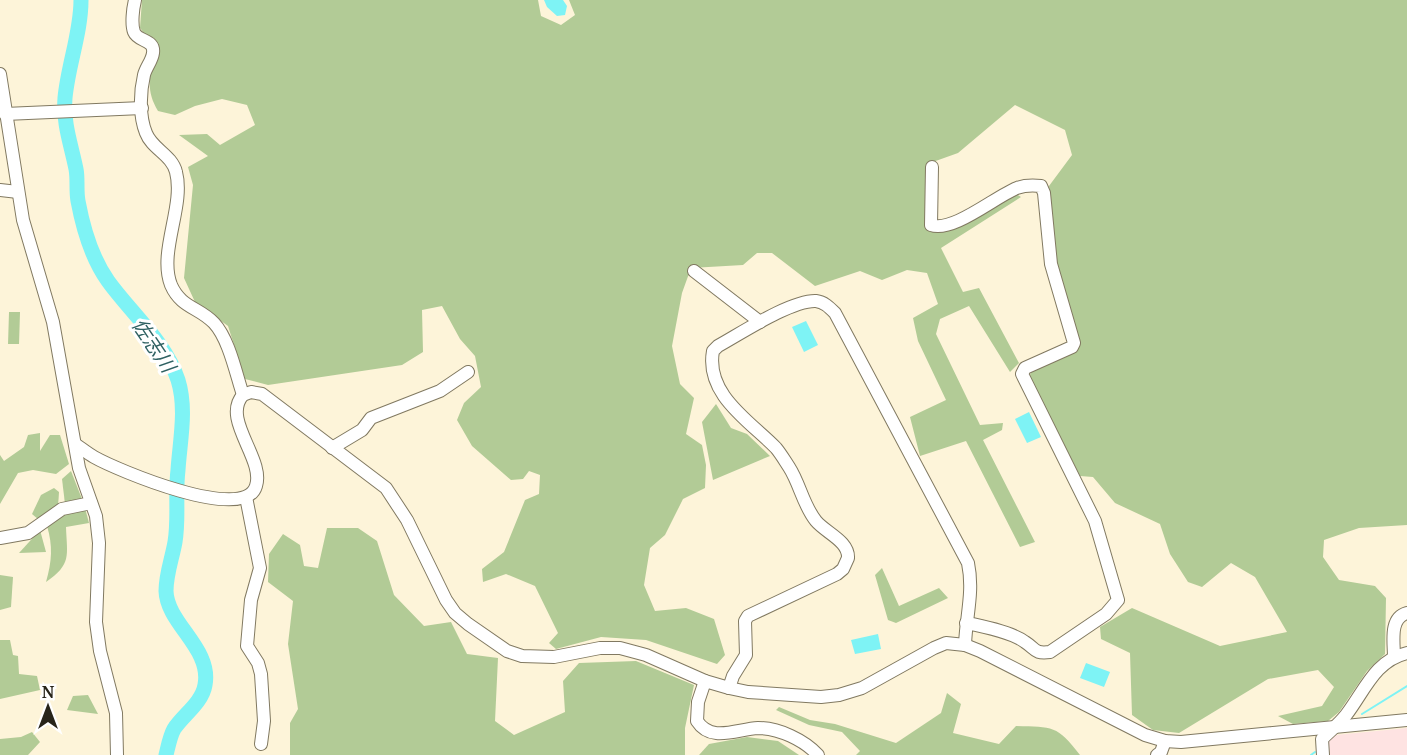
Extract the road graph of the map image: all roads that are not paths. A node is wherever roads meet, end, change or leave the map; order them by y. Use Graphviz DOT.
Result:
graph roads {
  1 [pos="135,0"];
  2 [pos="0,74"];
  3 [pos="142,108"];
  4 [pos="5,114"];
  5 [pos="932,167"];
  6 [pos="0,190"];
  7 [pos="18,192"];
  8 [pos="694,271"];
  9 [pos="760,322"];
  10 [pos="468,372"];
  11 [pos="243,394"];
  12 [pos="75,444"];
  13 [pos="332,448"];
  14 [pos="246,497"];
  15 [pos="91,503"];
  16 [pos="0,538"];
  17 [pos="1407,613"];
  18 [pos="966,623"];
  19 [pos="965,645"];
  20 [pos="1407,653"];
  21 [pos="1394,657"];
  22 [pos="705,681"];
  23 [pos="729,688"];
  24 [pos="1407,720"];
  25 [pos="1333,728"];
  26 [pos="1165,741"];
  27 [pos="261,744"];
  28 [pos="117,755"];
  29 [pos="818,755"];
  30 [pos="1157,755"];
  31 [pos="1323,755"];
  1 -- 3 [label="street"];
  2 -- 4 [label="street"];
  3 -- 4 [label="street"];
  3 -- 11 [label="street"];
  4 -- 7 [label="street"];
  5 -- 18 [label="street"];
  6 -- 7 [label="street"];
  7 -- 12 [label="street"];
  8 -- 9 [label="street"];
  9 -- 18 [label="street"];
  9 -- 23 [label="street"];
  10 -- 13 [label="street"];
  11 -- 13 [label="street"];
  11 -- 14 [label="street"];
  12 -- 14 [label="street"];
  12 -- 15 [label="street"];
  13 -- 22 [label="street"];
  14 -- 27 [label="street"];
  15 -- 16 [label="street"];
  15 -- 28 [label="street"];
  17 -- 21 [label="street"];
  18 -- 19 [label="street"];
  19 -- 23 [label="street"];
  19 -- 26 [label="street"];
  20 -- 21 [label="street"];
  21 -- 25 [label="street"];
  22 -- 23 [label="street"];
  22 -- 29 [label="street"];
  24 -- 25 [label="street"];
  25 -- 26 [label="street"];
  25 -- 31 [label="street"];
  26 -- 30 [label="street"];
}
